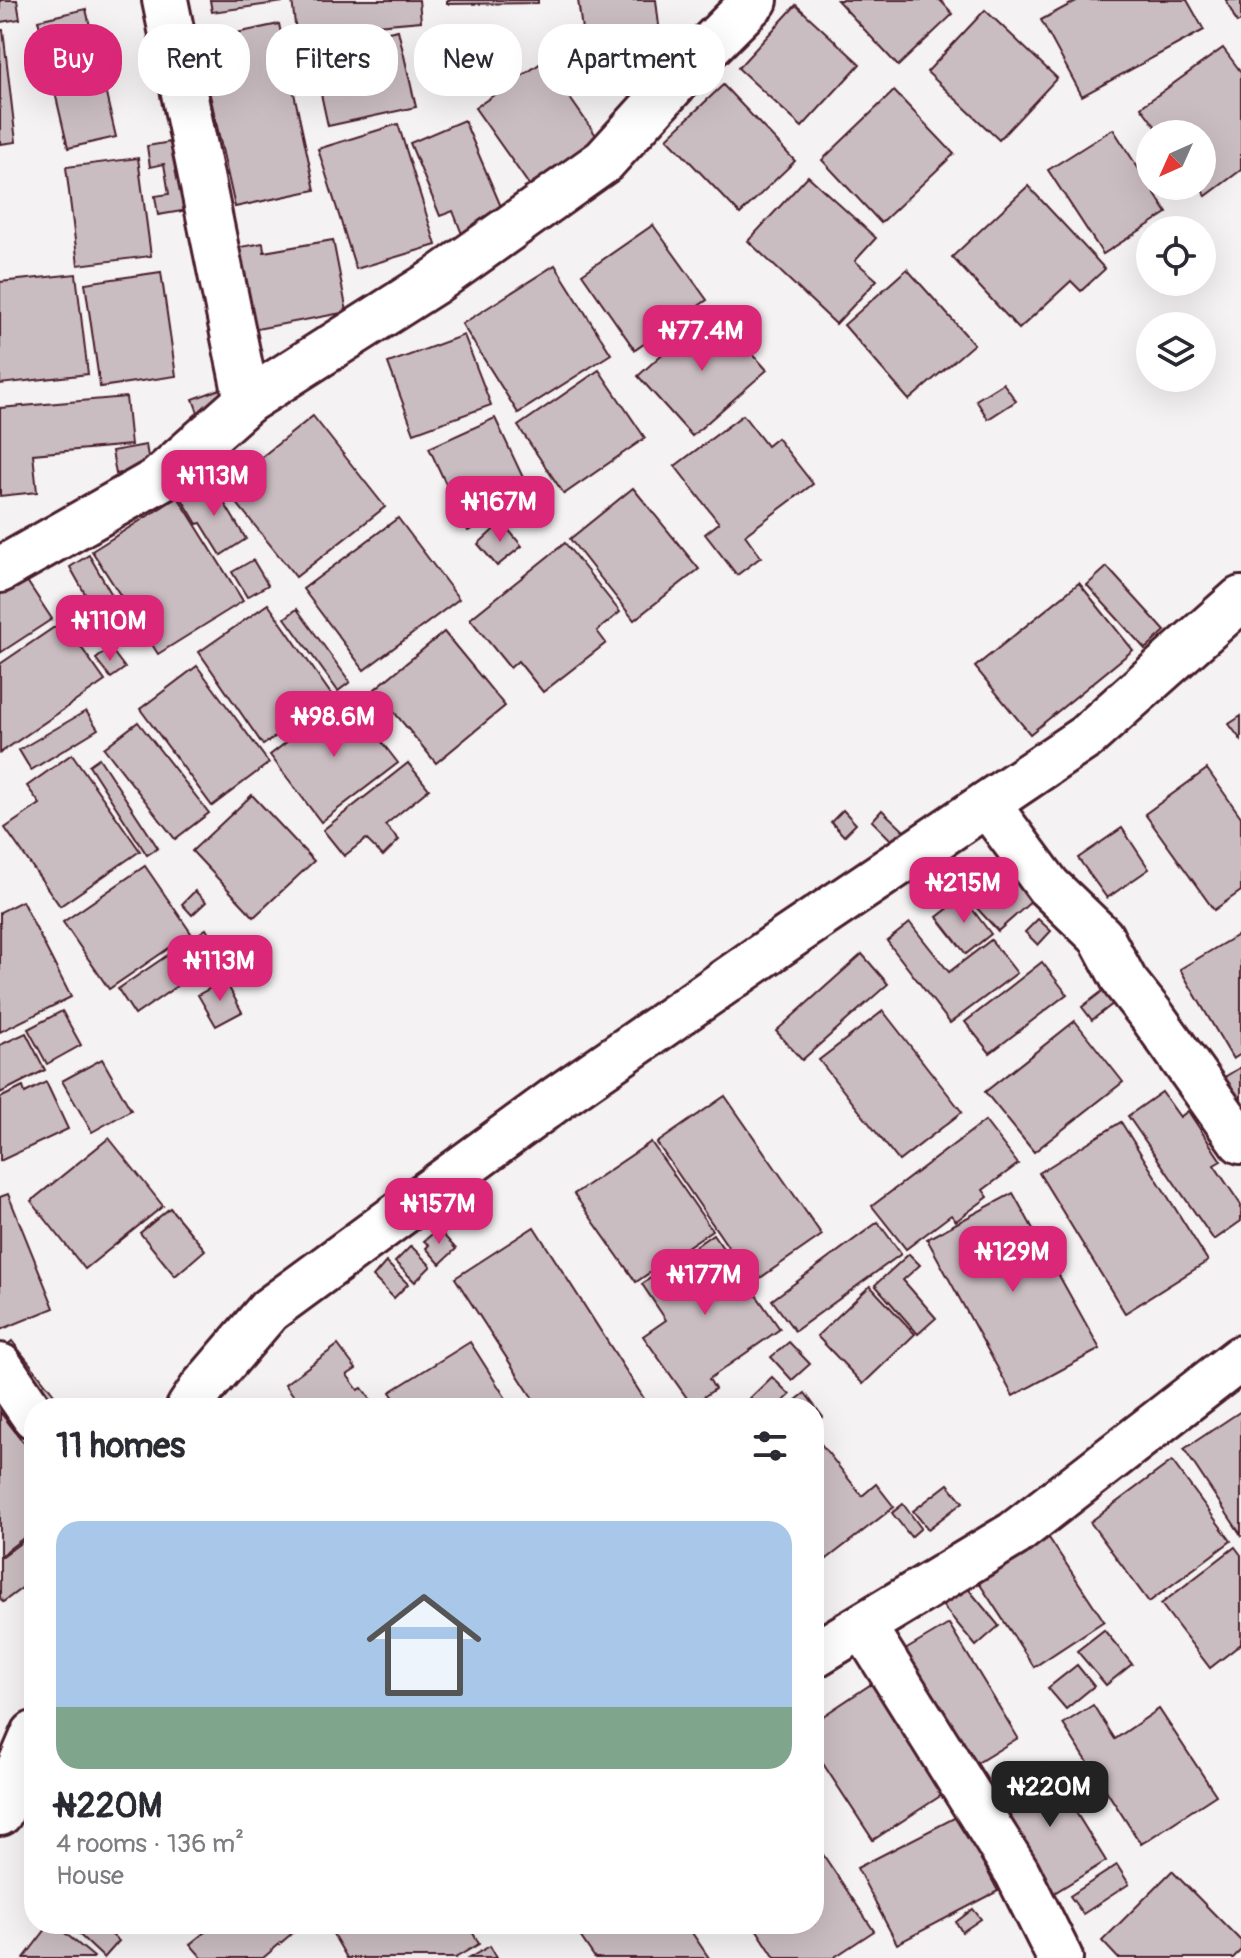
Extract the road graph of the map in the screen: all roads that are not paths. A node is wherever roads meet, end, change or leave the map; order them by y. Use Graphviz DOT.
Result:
graph roads {
  1 [pos="165,0"];
  2 [pos="755,0"];
  3 [pos="247,401"];
  4 [pos="0,570"];
  5 [pos="1241,599"];
  6 [pos="987,804"];
  7 [pos="1241,1141"];
  8 [pos="1241,1358"];
  9 [pos="0,1366"];
  10 [pos="196,1398"];
  11 [pos="24,1401"];
  12 [pos="863,1626"];
  13 [pos="824,1649"];
  14 [pos="24,1757"];
  15 [pos="0,1813"];
  16 [pos="1060,1958"];
  1 -- 3 [label="street"];
  2 -- 3 [label="street"];
  3 -- 4 [label="street"];
  5 -- 6 [label="street"];
  6 -- 7 [label="street"];
  6 -- 10 [label="street"];
  8 -- 12 [label="street"];
  9 -- 11 [label="street"];
  12 -- 13 [label="street"];
  12 -- 16 [label="street"];
  14 -- 15 [label="street"];
}
